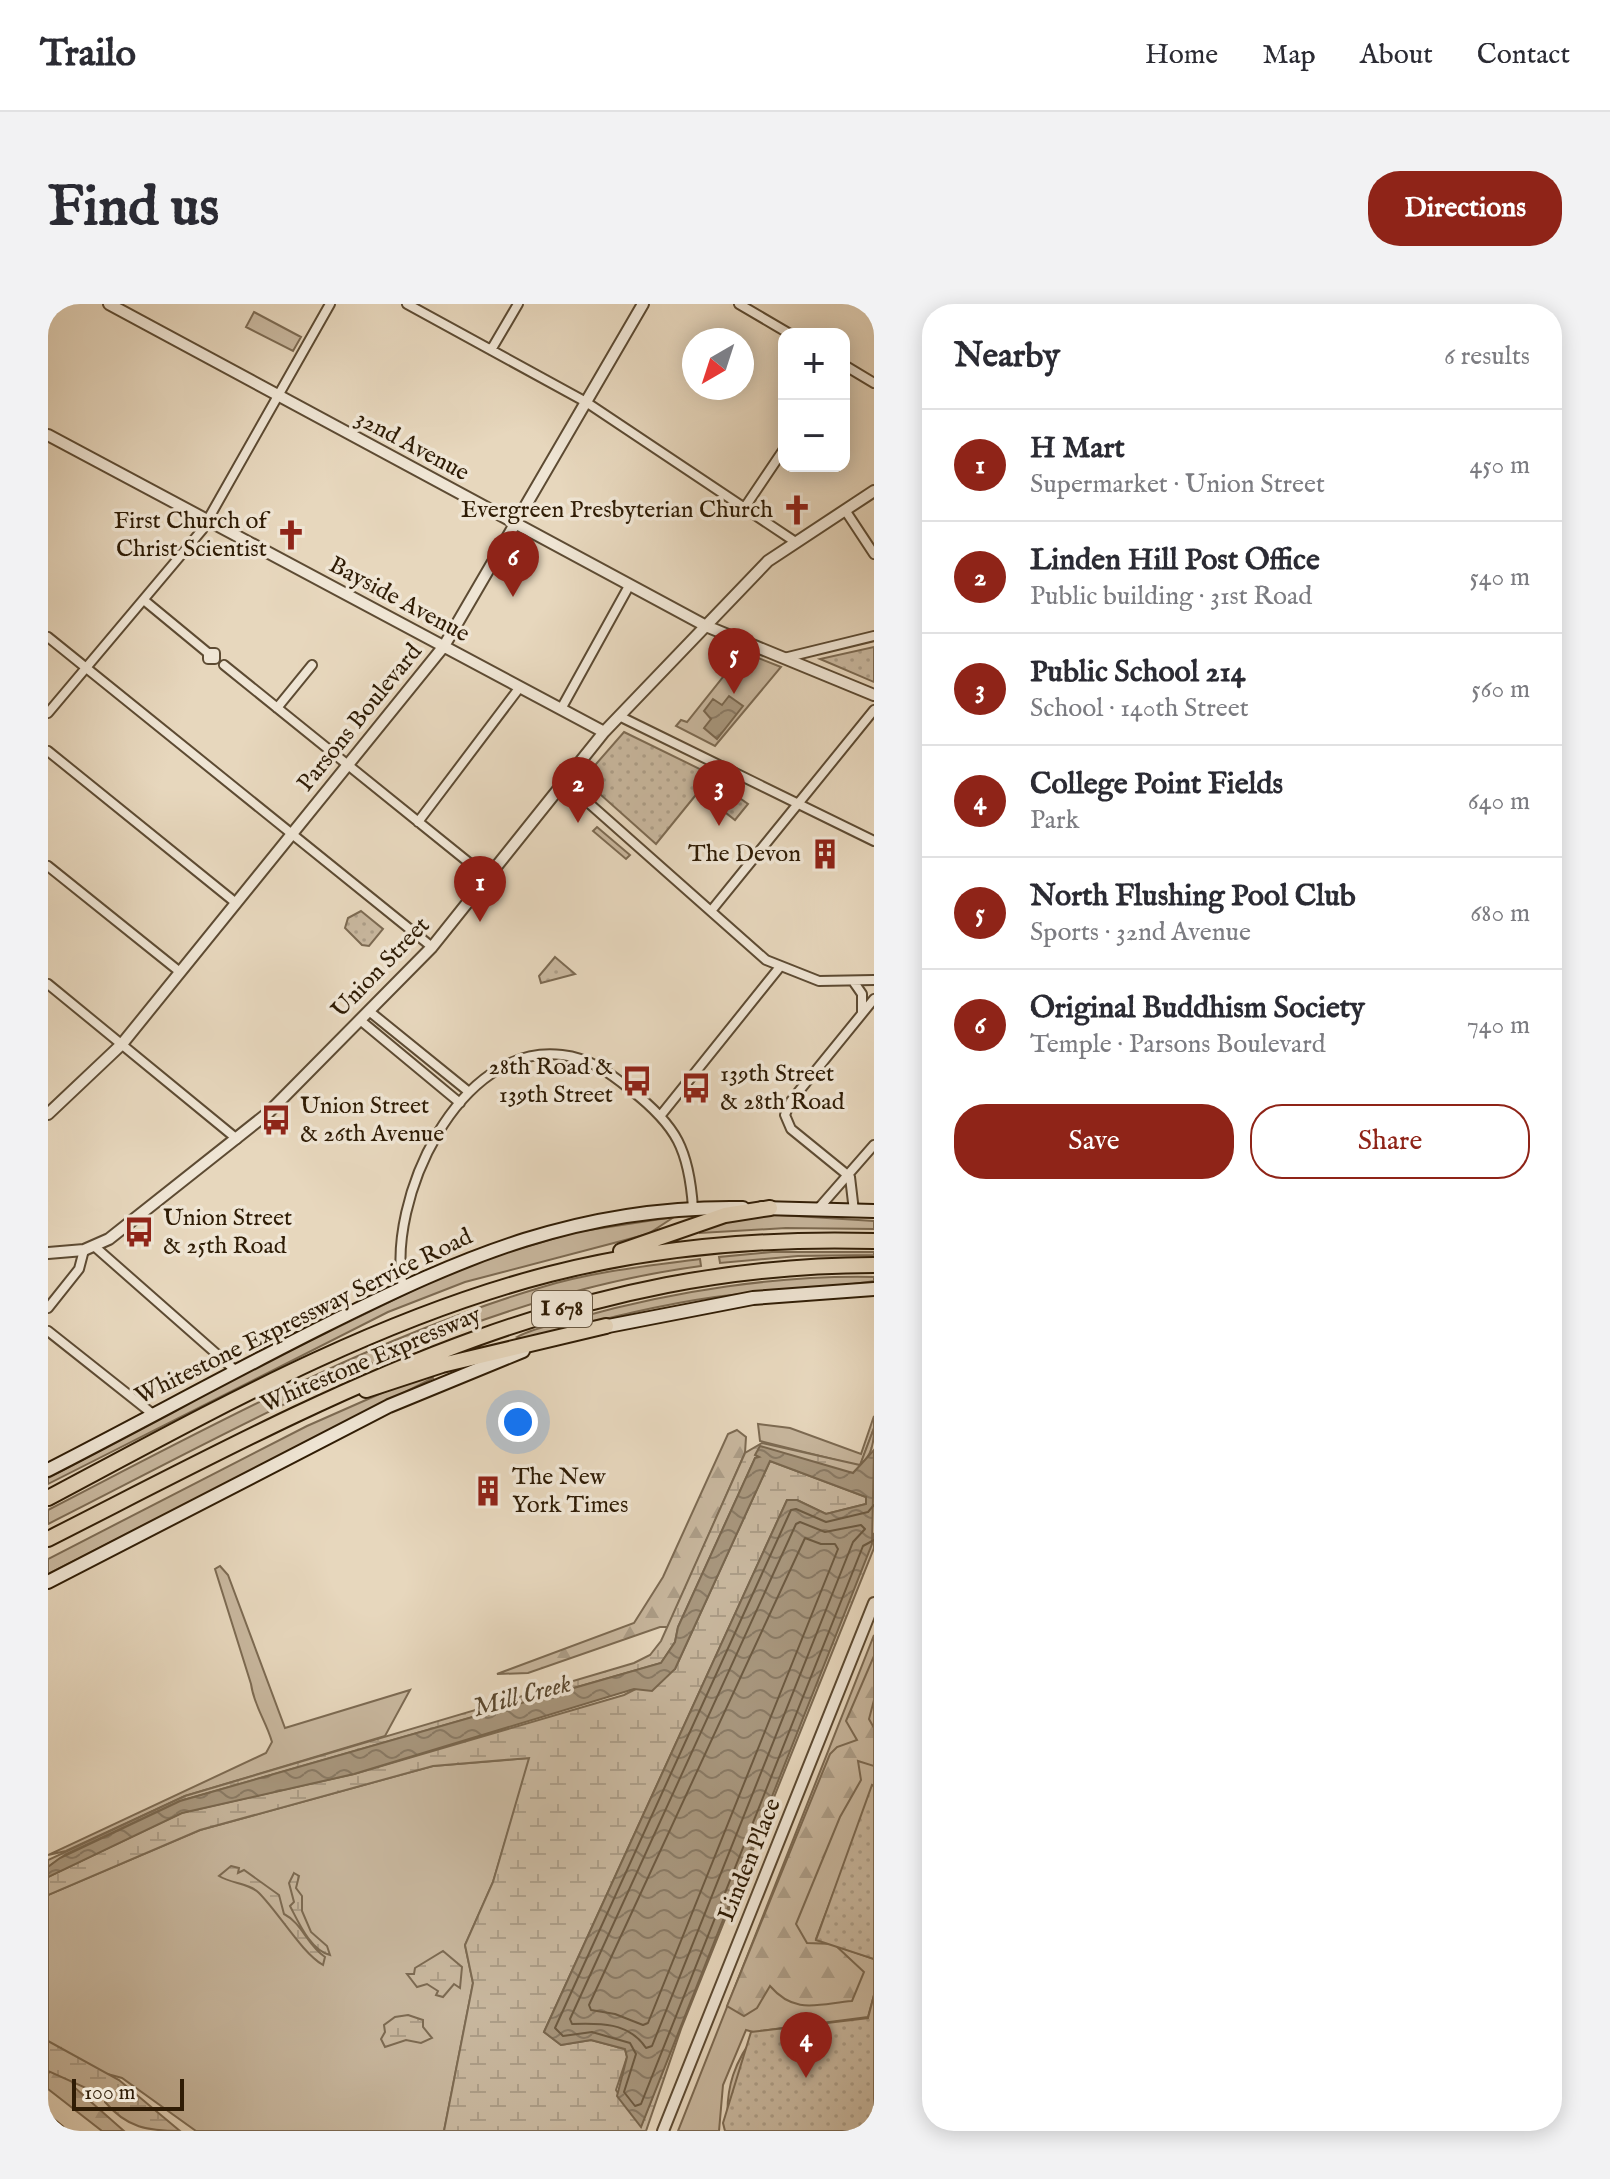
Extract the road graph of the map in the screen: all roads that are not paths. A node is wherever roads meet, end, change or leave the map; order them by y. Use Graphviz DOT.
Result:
graph roads {
  1 [pos="109,304"];
  2 [pos="330,304"];
  3 [pos="407,304"];
  4 [pos="518,304"];
  5 [pos="643,304"];
  6 [pos="739,304"];
  7 [pos="425,308"];
  8 [pos="780,328"];
  9 [pos="491,350"];
  10 [pos="850,369"];
  11 [pos="874,383"];
  12 [pos="277,395"];
  13 [pos="586,402"];
  14 [pos="48,435"];
  15 [pos="778,458"];
  16 [pos="874,491"];
  17 [pos="745,507"];
  18 [pos="845,510"];
  19 [pos="207,521"];
  20 [pos="515,524"];
  21 [pos="794,541"];
  22 [pos="874,554"];
  23 [pos="629,586"];
  24 [pos="145,601"];
  25 [pos="706,626"];
  26 [pos="874,636"];
  27 [pos="48,637"];
  28 [pos="444,646"];
  29 [pos="208,653"];
  30 [pos="783,658"];
  31 [pos="224,665"];
  32 [pos="312,665"];
  33 [pos="85,667"];
  34 [pos="520,687"];
  35 [pos="874,695"];
  36 [pos="277,708"];
  37 [pos="561,709"];
  38 [pos="874,710"];
  39 [pos="48,713"];
  40 [pos="619,716"];
  41 [pos="604,732"];
  42 [pos="48,751"];
  43 [pos="348,765"];
  44 [pos="565,782"];
  45 [pos="798,804"];
  46 [pos="418,822"];
  47 [pos="292,834"];
  48 [pos="874,841"];
  49 [pos="48,866"];
  50 [pos="488,878"];
  51 [pos="236,903"];
  52 [pos="711,911"];
  53 [pos="432,947"];
  54 [pos="779,968"];
  55 [pos="180,972"];
  56 [pos="874,980"];
  57 [pos="853,981"];
  58 [pos="48,984"];
  59 [pos="874,999"];
  60 [pos="369,1011"];
  61 [pos="861,1015"];
  62 [pos="360,1020"];
  63 [pos="122,1044"];
  64 [pos="469,1092"];
  65 [pos="460,1103"];
  66 [pos="50,1109"];
  67 [pos="661,1115"];
  68 [pos="237,1139"];
  69 [pos="874,1145"];
  70 [pos="849,1176"];
  71 [pos="693,1208"];
  72 [pos="770,1208"];
  73 [pos="817,1210"];
  74 [pos="854,1211"];
  75 [pos="874,1211"];
  76 [pos="874,1241"];
  77 [pos="89,1248"];
  78 [pos="48,1253"];
  79 [pos="870,1265"];
  80 [pos="536,1278"];
  81 [pos="403,1287"];
  82 [pos="874,1289"];
  83 [pos="48,1308"];
  84 [pos="606,1326"];
  85 [pos="48,1331"];
  86 [pos="236,1371"];
  87 [pos="154,1415"];
  88 [pos="275,1424"];
  89 [pos="48,1470"];
  90 [pos="48,1497"];
  91 [pos="48,1540"];
  92 [pos="48,1582"];
  93 [pos="874,1603"];
  94 [pos="48,2122"];
  95 [pos="59,2131"];
  96 [pos="663,2131"];
  1 -- 12 [label="street, 32nd Avenue"];
  2 -- 12 [label="street"];
  3 -- 7 [label="street"];
  4 -- 9 [label="street"];
  5 -- 13 [label="street, Parsons Boulevard"];
  6 -- 8 [label="street"];
  7 -- 9 [label="street"];
  9 -- 13 [label="street"];
  10 -- 11 [label="street"];
  12 -- 19 [label="street"];
  12 -- 20 [label="street, 32nd Avenue"];
  13 -- 17 [label="street"];
  13 -- 20 [label="street, Parsons Boulevard"];
  14 -- 19 [label="street, Bayside Avenue"];
  15 -- 17 [label="street"];
  16 -- 18 [label="street, Union Street"];
  17 -- 21 [label="street"];
  18 -- 21 [label="street, Union Street"];
  18 -- 22 [label="street"];
  19 -- 24 [label="street"];
  19 -- 28 [label="street, Bayside Avenue"];
  20 -- 23 [label="street, 32nd Avenue"];
  20 -- 28 [label="street, Parsons Boulevard"];
  21 -- 25 [label="street, Union Street"];
  23 -- 25 [label="street, 32nd Avenue"];
  23 -- 37 [label="street"];
  24 -- 29 [label="street"];
  24 -- 33 [label="street"];
  25 -- 30 [label="street, 32nd Avenue"];
  25 -- 40 [label="street, Union Street"];
  26 -- 30 [label="street"];
  27 -- 33 [label="street"];
  28 -- 34 [label="street, Bayside Avenue"];
  28 -- 43 [label="street, Parsons Boulevard"];
  30 -- 35 [label="street, 32nd Avenue"];
  31 -- 36 [label="street"];
  32 -- 36 [label="street"];
  33 -- 39 [label="street"];
  33 -- 47 [label="street"];
  34 -- 37 [label="street, Bayside Avenue"];
  34 -- 46 [label="street"];
  36 -- 43 [label="street"];
  37 -- 41 [label="street, Bayside Avenue"];
  38 -- 45 [label="street"];
  40 -- 41 [label="street, Union Street"];
  40 -- 45 [label="street"];
  41 -- 44 [label="street, Union Street"];
  42 -- 51 [label="street"];
  43 -- 46 [label="street"];
  43 -- 47 [label="street, Parsons Boulevard"];
  44 -- 50 [label="street, Union Street"];
  44 -- 52 [label="street"];
  45 -- 48 [label="street"];
  45 -- 52 [label="street"];
  46 -- 50 [label="street"];
  47 -- 51 [label="street, Parsons Boulevard"];
  47 -- 53 [label="street"];
  49 -- 55 [label="street"];
  50 -- 53 [label="street, Union Street"];
  51 -- 55 [label="street, Parsons Boulevard"];
  52 -- 54 [label="street"];
  53 -- 60 [label="street, Union Street"];
  54 -- 57 [label="street"];
  54 -- 67 [label="street"];
  55 -- 63 [label="street, Parsons Boulevard"];
  56 -- 57 [label="street"];
  57 -- 61 [label="street"];
  58 -- 63 [label="street"];
  59 -- 61 [label="street"];
  60 -- 62 [label="street, Union Street"];
  60 -- 64 [label="street"];
  61 -- 70 [label="street"];
  62 -- 65 [label="street"];
  62 -- 68 [label="street, Union Street"];
  63 -- 66 [label="street, Parsons Boulevard"];
  63 -- 68 [label="street"];
  64 -- 65 [label="street"];
  64 -- 67 [label="street"];
  65 -- 81 [label="street"];
  67 -- 71 [label="street"];
  68 -- 77 [label="street, Union Street"];
  69 -- 70 [label="street"];
  70 -- 73 [label="street"];
  70 -- 74 [label="street"];
  71 -- 72 [label="main road, Whitestone Expressway Service Road"];
  71 -- 81 [label="main road, Whitestone Expressway Service Road"];
  72 -- 73 [label="main road, Whitestone Expressway Service Road"];
  72 -- 80 [label="highway"];
  73 -- 74 [label="main road, Whitestone Expressway Service Road"];
  74 -- 75 [label="main road, Whitestone Expressway Service Road"];
  76 -- 80 [label="highway, Whitestone Expressway / I 678"];
  77 -- 78 [label="street"];
  77 -- 83 [label="street"];
  77 -- 86 [label="street"];
  79 -- 88 [label="highway, Whitestone Expressway / I 678"];
  80 -- 90 [label="highway, Whitestone Expressway / I 678"];
  81 -- 86 [label="main road, Whitestone Expressway Service Road"];
  82 -- 84 [label="main road"];
  84 -- 88 [label="highway"];
  84 -- 92 [label="main road"];
  85 -- 87 [label="street"];
  86 -- 87 [label="main road, Whitestone Expressway Service Road"];
  87 -- 89 [label="main road, Whitestone Expressway Service Road"];
  88 -- 91 [label="highway, Whitestone Expressway / I 678"];
  93 -- 96 [label="street, Linden Place"];
  94 -- 95 [label="street"];
}
